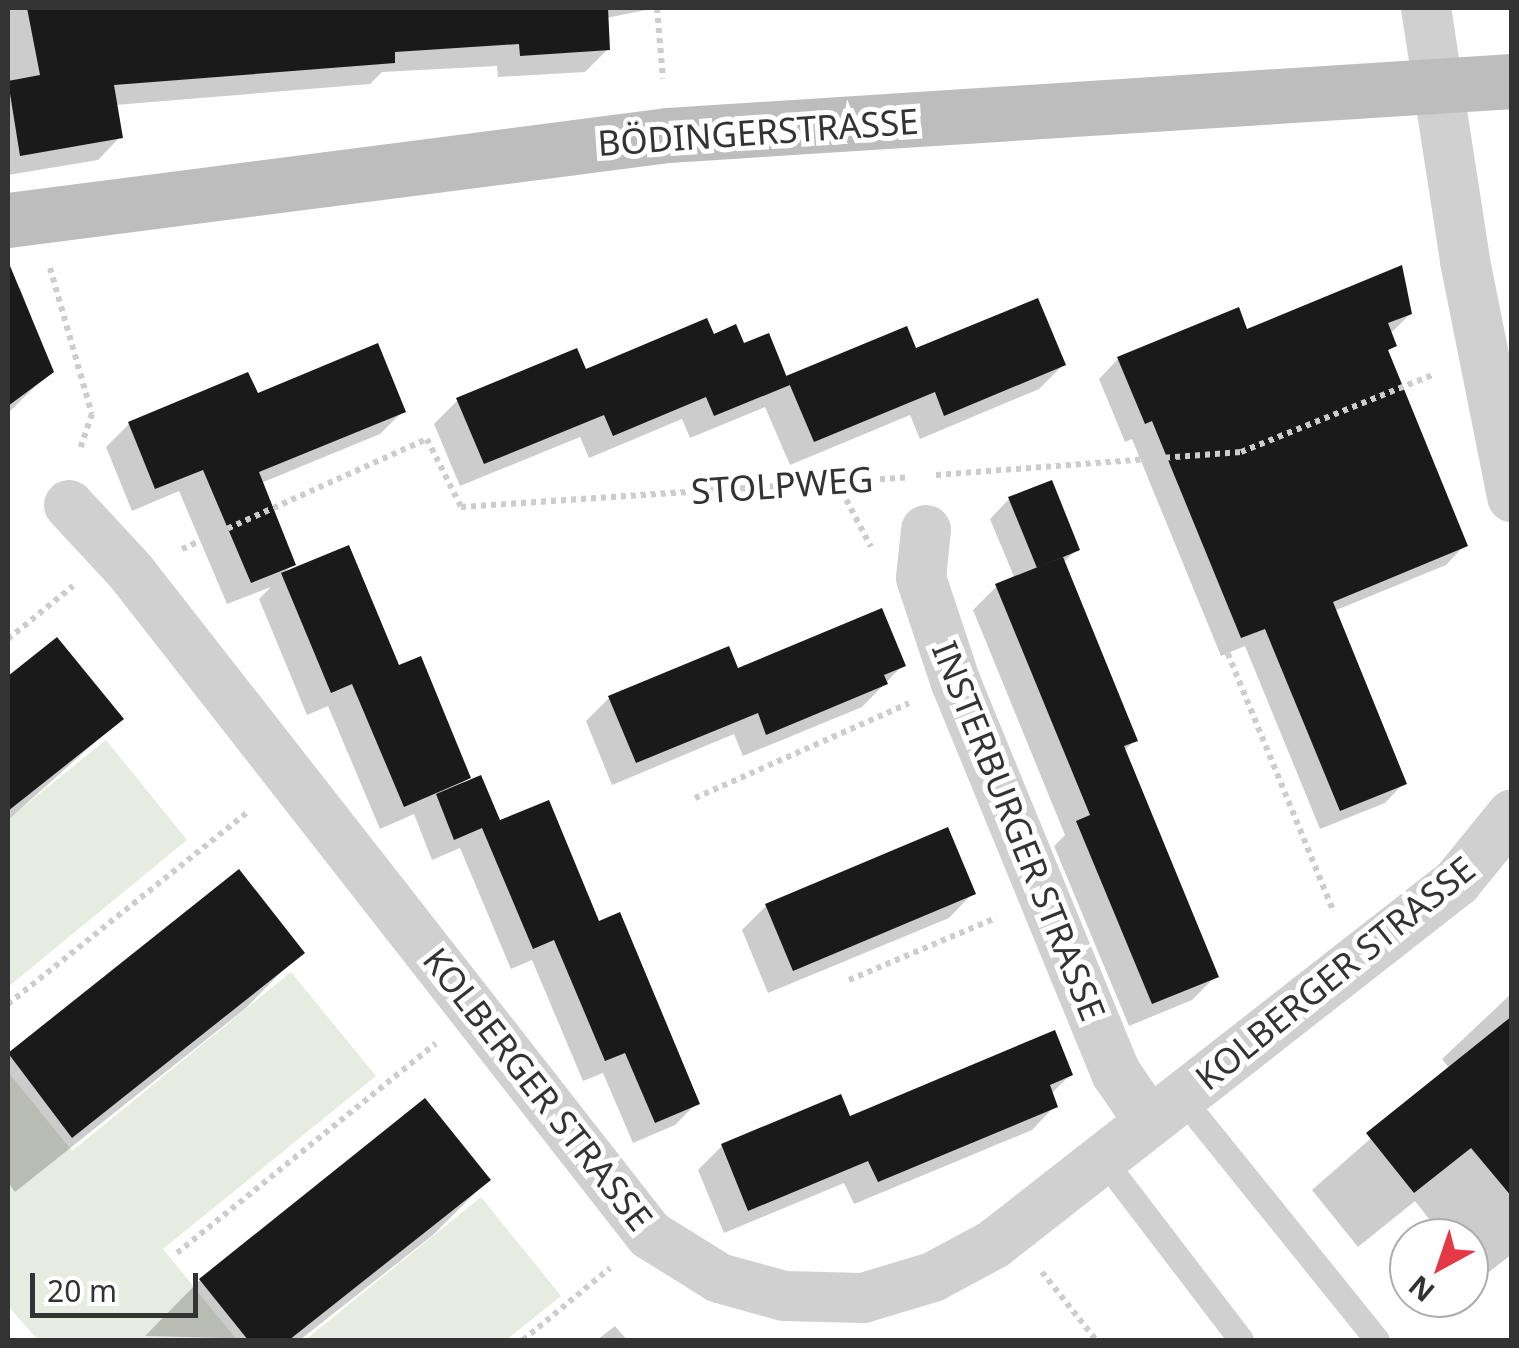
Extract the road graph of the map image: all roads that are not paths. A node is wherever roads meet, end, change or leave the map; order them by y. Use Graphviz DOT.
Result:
graph roads {
  1 [pos="1426,8"];
  2 [pos="1512,82"];
  3 [pos="1436,88"];
  4 [pos="21,217"];
  5 [pos="1512,498"];
  6 [pos="69,505"];
  7 [pos="926,530"];
  8 [pos="1512,814"];
  9 [pos="1165,1109"];
  10 [pos="1102,1158"];
  11 [pos="1242,1340"];
  12 [pos="1377,1340"];
  1 -- 3 [label="street"];
  2 -- 3 [label="street, BÖDINGERSTRASSE"];
  3 -- 4 [label="street, BÖDINGERSTRASSE"];
  3 -- 5 [label="street"];
  6 -- 10 [label="street, KOLBERGER STRASSE"];
  7 -- 9 [label="street, INSTERBURGER STRASSE"];
  8 -- 9 [label="street, KOLBERGER STRASSE"];
  9 -- 10 [label="street, KOLBERGER STRASSE"];
  9 -- 12 [label="lane"];
  10 -- 11 [label="lane"];
}
